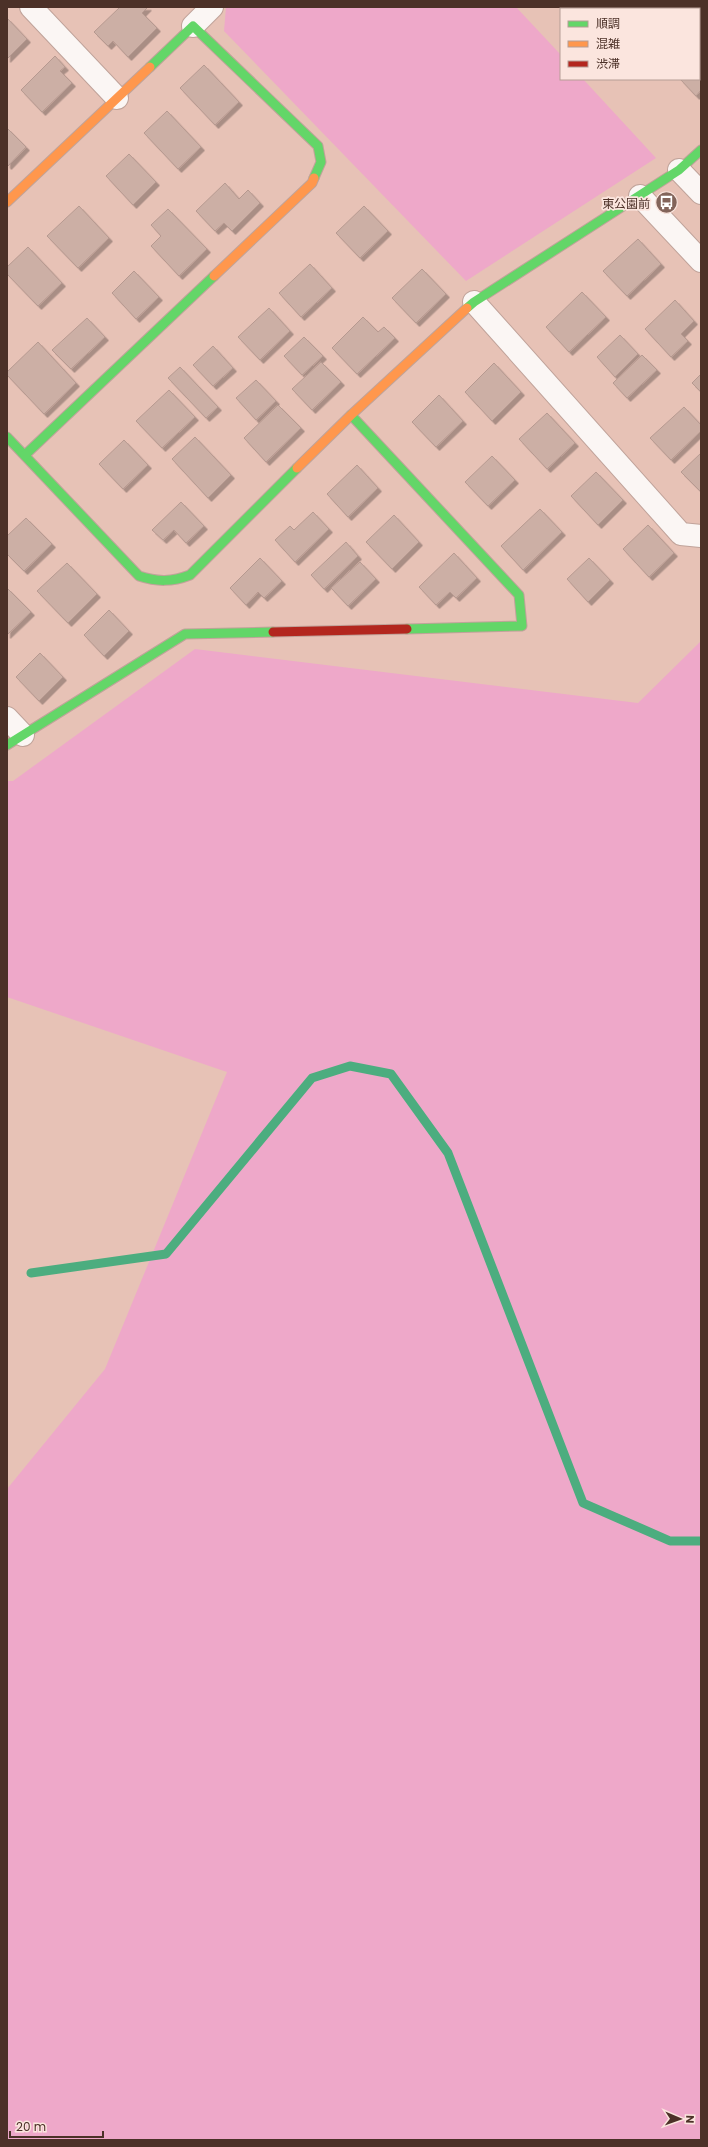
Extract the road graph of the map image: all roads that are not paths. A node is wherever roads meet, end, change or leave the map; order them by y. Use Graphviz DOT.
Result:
graph roads {
  1 [pos="31,7"];
  2 [pos="212,7"];
  3 [pos="193,26"];
  4 [pos="117,98"];
  5 [pos="701,150"];
  6 [pos="680,170"];
  7 [pos="701,193"];
  8 [pos="640,196"];
  9 [pos="7,202"];
  10 [pos="701,261"];
  11 [pos="474,302"];
  12 [pos="351,415"];
  13 [pos="7,437"];
  14 [pos="25,455"];
  15 [pos="701,536"];
  16 [pos="7,718"];
  17 [pos="15,740"];
  1 -- 4 [label="street"];
  2 -- 3 [label="street"];
  3 -- 4 [label="street"];
  3 -- 14 [label="street"];
  4 -- 9 [label="street"];
  5 -- 6 [label="street"];
  6 -- 7 [label="street"];
  6 -- 8 [label="street"];
  8 -- 10 [label="street"];
  8 -- 11 [label="street"];
  11 -- 12 [label="street"];
  11 -- 15 [label="street"];
  12 -- 14 [label="street"];
  12 -- 17 [label="street"];
  13 -- 14 [label="street"];
  16 -- 17 [label="street"];
}
